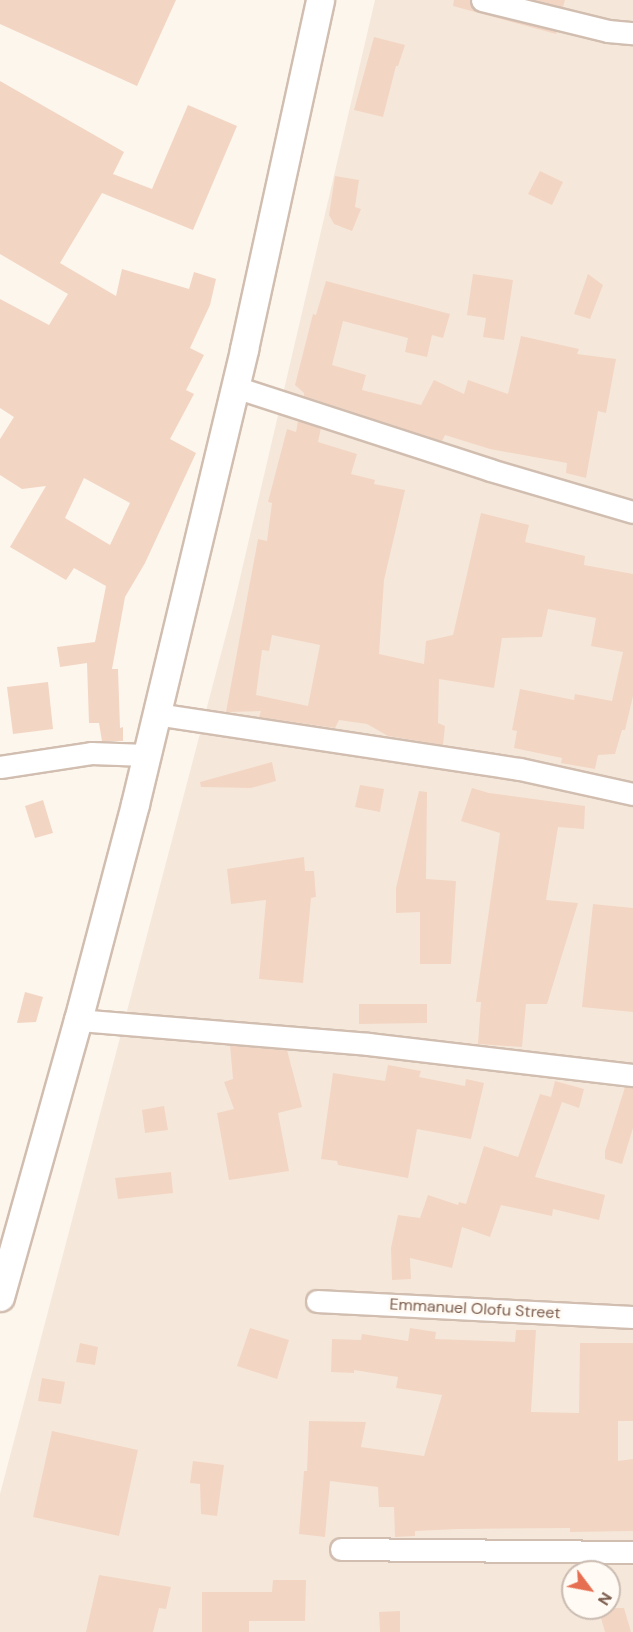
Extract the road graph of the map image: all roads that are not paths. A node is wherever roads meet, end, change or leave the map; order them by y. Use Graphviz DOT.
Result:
graph roads {
  1 [pos="320,0"];
  2 [pos="482,0"];
  3 [pos="633,33"];
  4 [pos="235,387"];
  5 [pos="633,512"];
  6 [pos="156,714"];
  7 [pos="146,755"];
  8 [pos="0,767"];
  9 [pos="633,794"];
  10 [pos="78,1020"];
  11 [pos="633,1075"];
  12 [pos="0,1297"];
  13 [pos="317,1301"];
  14 [pos="633,1317"];
  15 [pos="341,1549"];
  16 [pos="633,1552"];
  1 -- 4 [label="street"];
  2 -- 3 [label="street"];
  4 -- 5 [label="street"];
  4 -- 6 [label="street"];
  6 -- 7 [label="street"];
  6 -- 9 [label="street"];
  7 -- 8 [label="street"];
  7 -- 10 [label="street"];
  10 -- 11 [label="street"];
  10 -- 12 [label="street"];
  13 -- 14 [label="street, Emmanuel Olofu Street"];
  15 -- 16 [label="street"];
}
